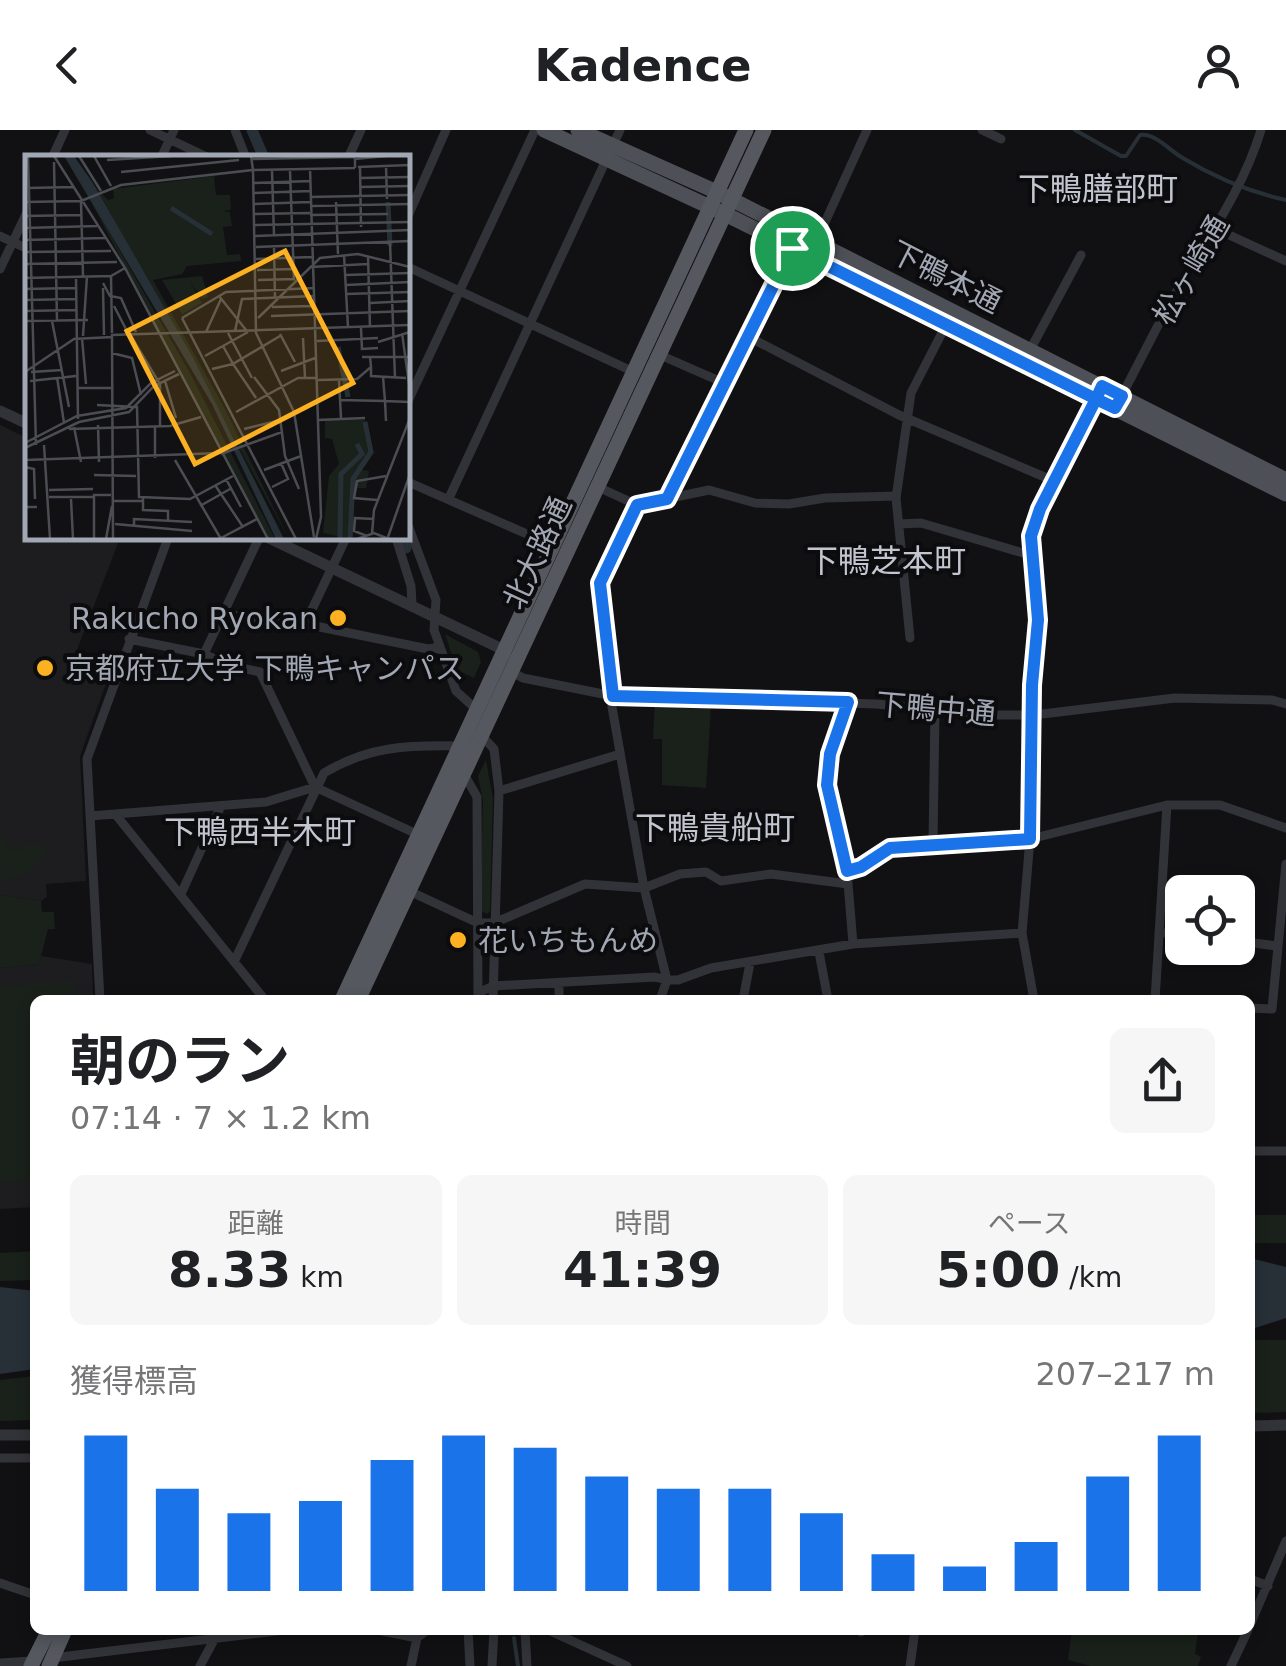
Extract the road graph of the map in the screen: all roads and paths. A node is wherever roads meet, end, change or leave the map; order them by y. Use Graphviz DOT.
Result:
graph roads {
  1 [pos="65,130"];
  2 [pos="150,130"];
  3 [pos="235,130"];
  4 [pos="361,130"];
  5 [pos="446,130"];
  6 [pos="535,130"];
  7 [pos="544,130"];
  8 [pos="578,130"];
  9 [pos="746,130"];
  10 [pos="764,130"];
  11 [pos="867,130"];
  12 [pos="982,130"];
  13 [pos="1260,130"];
  14 [pos="172,135"];
  15 [pos="1002,139"];
  16 [pos="613,145"];
  17 [pos="53,155"];
  18 [pos="204,155"];
  19 [pos="245,155"];
  20 [pos="349,155"];
  21 [pos="721,203"];
  22 [pos="410,211"];
  23 [pos="25,216"];
  24 [pos="1216,229"];
  25 [pos="0,236"];
  26 [pos="795,240"];
  27 [pos="12,242"];
  28 [pos="816,242"];
  29 [pos="25,248"];
  30 [pos="1081,254"];
  31 [pos="1286,261"];
  32 [pos="410,268"];
  33 [pos="0,269"];
  34 [pos="460,292"];
  35 [pos="947,323"];
  36 [pos="530,324"];
  37 [pos="746,336"];
  38 [pos="1030,350"];
  39 [pos="660,354"];
  40 [pos="634,372"];
  41 [pos="724,383"];
  42 [pos="1099,393"];
  43 [pos="410,398"];
  44 [pos="1118,402"];
  45 [pos="0,412"];
  46 [pos="906,418"];
  47 [pos="25,423"];
  48 [pos="1286,480"];
  49 [pos="1054,481"];
  50 [pos="410,483"];
  51 [pos="598,487"];
  52 [pos="1286,494"];
  53 [pos="896,496"];
  54 [pos="449,498"];
  55 [pos="667,499"];
  56 [pos="637,505"];
  57 [pos="898,524"];
  58 [pos="410,531"];
  59 [pos="167,540"];
  60 [pos="258,540"];
  61 [pos="273,540"];
  62 [pos="345,540"];
  63 [pos="397,540"];
  64 [pos="552,545"];
  65 [pos="1030,555"];
  66 [pos="332,567"];
  67 [pos="412,604"];
  68 [pos="223,614"];
  69 [pos="434,615"];
  70 [pos="305,624"];
  71 [pos="910,638"];
  72 [pos="129,639"];
  73 [pos="440,647"];
  74 [pos="504,650"];
  75 [pos="204,654"];
  76 [pos="512,672"];
  77 [pos="613,696"];
  78 [pos="848,702"];
  79 [pos="1286,704"];
  80 [pos="477,710"];
  81 [pos="935,711"];
  82 [pos="1034,715"];
  83 [pos="482,736"];
  84 [pos="460,746"];
  85 [pos="620,754"];
  86 [pos="464,774"];
  87 [pos="316,787"];
  88 [pos="499,791"];
  89 [pos="1166,805"];
  90 [pos="221,806"];
  91 [pos="116,815"];
  92 [pos="90,816"];
  93 [pos="1286,828"];
  94 [pos="419,835"];
  95 [pos="1030,839"];
  96 [pos="933,843"];
  97 [pos="1286,864"];
  98 [pos="847,871"];
  99 [pos="848,884"];
  100 [pos="644,888"];
  101 [pos="409,891"];
  102 [pos="181,894"];
  103 [pos="494,922"];
  104 [pos="478,923"];
  105 [pos="1159,932"];
  106 [pos="1022,933"];
  107 [pos="1165,933"];
  108 [pos="1255,943"];
  109 [pos="853,944"];
  110 [pos="1278,946"];
  111 [pos="819,952"];
  112 [pos="234,962"];
  113 [pos="750,963"];
  114 [pos="667,980"];
  115 [pos="559,983"];
  116 [pos="493,986"];
  117 [pos="100,995"];
  118 [pos="260,995"];
  119 [pos="344,995"];
  120 [pos="360,995"];
  121 [pos="478,995"];
  122 [pos="480,995"];
  123 [pos="494,995"];
  124 [pos="560,995"];
  125 [pos="662,995"];
  126 [pos="743,995"];
  127 [pos="827,995"];
  128 [pos="1033,995"];
  129 [pos="1155,995"];
  130 [pos="1255,1008"];
  131 [pos="1255,1151"];
  132 [pos="1286,1152"];
  133 [pos="1286,1424"];
  134 [pos="1255,1426"];
  135 [pos="30,1434"];
  136 [pos="0,1435"];
  137 [pos="0,1458"];
  138 [pos="30,1458"];
  139 [pos="1286,1541"];
  140 [pos="1255,1581"];
  141 [pos="0,1583"];
  142 [pos="1268,1586"];
  143 [pos="30,1594"];
  144 [pos="1255,1615"];
  145 [pos="47,1635"];
  146 [pos="62,1635"];
  147 [pos="241,1635"];
  148 [pos="402,1635"];
  149 [pos="421,1635"];
  150 [pos="468,1635"];
  151 [pos="494,1635"];
  152 [pos="524,1635"];
  153 [pos="559,1635"];
  154 [pos="914,1635"];
  155 [pos="1246,1635"];
  156 [pos="189,1636"];
  157 [pos="215,1638"];
  158 [pos="417,1638"];
  159 [pos="0,1663"];
  160 [pos="41,1663"];
  161 [pos="200,1666"];
  162 [pos="411,1666"];
  163 [pos="470,1666"];
  164 [pos="492,1666"];
  165 [pos="527,1666"];
  166 [pos="626,1666"];
  167 [pos="910,1666"];
  168 [pos="1231,1666"];
  1 -- 17 [label="street"];
  2 -- 14 [label="street"];
  3 -- 19 [label="street"];
  4 -- 20 [label="street"];
  5 -- 22 [label="street"];
  6 -- 34 [label="street"];
  7 -- 16 [label="main road, 下鴨本通"];
  8 -- 16 [label="main road, 下鴨本通"];
  9 -- 21 [label="highway, 北大路通"];
  10 -- 21 [label="highway, 北大路通"];
  11 -- 28 [label="street"];
  12 -- 15 [label="street"];
  13 -- 24 [label="street, 松ヶ崎通"];
  14 -- 18 [label="street"];
  16 -- 21 [label="main road, 下鴨本通"];
  16 -- 36 [label="street"];
  21 -- 26 [label="main road, 下鴨本通"];
  21 -- 39 [label="highway, 北大路通"];
  21 -- 40 [label="highway, 北大路通"];
  23 -- 27 [label="street"];
  24 -- 31 [label="street"];
  24 -- 44 [label="street, 松ヶ崎通"];
  25 -- 27 [label="street"];
  26 -- 28 [label="main road, 下鴨本通"];
  26 -- 35 [label="main road, 下鴨本通"];
  26 -- 37 [label="street"];
  27 -- 29 [label="street"];
  27 -- 33 [label="street"];
  28 -- 38 [label="main road, 下鴨本通"];
  30 -- 38 [label="street"];
  32 -- 34 [label="street"];
  34 -- 36 [label="street"];
  34 -- 43 [label="street"];
  35 -- 42 [label="main road, 下鴨本通"];
  35 -- 46 [label="street"];
  36 -- 40 [label="street"];
  36 -- 54 [label="street"];
  37 -- 41 [label="street"];
  37 -- 46 [label="street"];
  38 -- 42 [label="main road, 下鴨本通"];
  39 -- 41 [label="street"];
  39 -- 51 [label="highway, 北大路通"];
  40 -- 64 [label="highway, 北大路通"];
  41 -- 55 [label="street"];
  42 -- 44 [label="main road, 下鴨本通"];
  42 -- 49 [label="street"];
  44 -- 48 [label="main road, 下鴨本通"];
  44 -- 52 [label="main road, 下鴨本通"];
  45 -- 47 [label="street"];
  46 -- 49 [label="street"];
  46 -- 53 [label="street"];
  49 -- 65 [label="street"];
  50 -- 54 [label="street"];
  51 -- 56 [label="street"];
  51 -- 76 [label="highway, 北大路通"];
  53 -- 55 [label="street"];
  53 -- 57 [label="street"];
  54 -- 64 [label="street"];
  55 -- 56 [label="street"];
  56 -- 77 [label="street"];
  57 -- 65 [label="street"];
  57 -- 71 [label="street"];
  58 -- 69 [label="street"];
  59 -- 72 [label="street"];
  60 -- 68 [label="street"];
  61 -- 66 [label="street"];
  62 -- 66 [label="street"];
  63 -- 67 [label="street"];
  64 -- 74 [label="highway, 北大路通"];
  65 -- 82 [label="street"];
  66 -- 67 [label="street"];
  66 -- 70 [label="street"];
  67 -- 69 [label="street"];
  68 -- 70 [label="street"];
  68 -- 75 [label="street"];
  69 -- 73 [label="street"];
  69 -- 74 [label="street"];
  70 -- 73 [label="street"];
  72 -- 75 [label="street"];
  72 -- 92 [label="street"];
  73 -- 80 [label="street"];
  74 -- 76 [label="street"];
  74 -- 80 [label="highway, 北大路通"];
  75 -- 87 [label="street"];
  76 -- 77 [label="street, 下鴨中通"];
  76 -- 83 [label="highway, 北大路通"];
  77 -- 78 [label="street, 下鴨中通"];
  77 -- 85 [label="street"];
  78 -- 81 [label="street, 下鴨中通"];
  78 -- 98 [label="street"];
  79 -- 82 [label="street, 下鴨中通"];
  80 -- 84 [label="highway, 北大路通"];
  81 -- 82 [label="street, 下鴨中通"];
  81 -- 96 [label="street"];
  82 -- 95 [label="street"];
  83 -- 86 [label="highway, 北大路通"];
  83 -- 88 [label="street"];
  84 -- 87 [label="street"];
  84 -- 94 [label="highway, 北大路通"];
  85 -- 88 [label="street"];
  85 -- 100 [label="street"];
  86 -- 101 [label="highway, 北大路通"];
  86 -- 104 [label="street"];
  87 -- 90 [label="street"];
  87 -- 94 [label="street"];
  87 -- 112 [label="street"];
  88 -- 103 [label="street"];
  89 -- 93 [label="street"];
  89 -- 95 [label="street"];
  89 -- 105 [label="street"];
  90 -- 91 [label="street"];
  90 -- 102 [label="street"];
  91 -- 92 [label="street"];
  91 -- 102 [label="street"];
  92 -- 117 [label="street"];
  94 -- 119 [label="highway, 北大路通"];
  95 -- 96 [label="street"];
  95 -- 106 [label="street"];
  96 -- 98 [label="street"];
  97 -- 110 [label="street"];
  98 -- 99 [label="street"];
  99 -- 100 [label="street"];
  99 -- 109 [label="street"];
  100 -- 103 [label="street"];
  100 -- 114 [label="street"];
  101 -- 104 [label="street"];
  101 -- 120 [label="highway, 北大路通"];
  102 -- 112 [label="street"];
  103 -- 104 [label="street"];
  103 -- 116 [label="street"];
  104 -- 121 [label="street"];
  105 -- 107 [label="street"];
  105 -- 129 [label="street"];
  106 -- 109 [label="street"];
  106 -- 128 [label="street"];
  108 -- 110 [label="street"];
  109 -- 111 [label="street"];
  110 -- 130 [label="street"];
  111 -- 113 [label="street"];
  111 -- 127 [label="street"];
  112 -- 118 [label="street"];
  113 -- 114 [label="street"];
  113 -- 126 [label="street"];
  114 -- 115 [label="street"];
  114 -- 125 [label="street"];
  115 -- 116 [label="street"];
  115 -- 124 [label="street"];
  116 -- 122 [label="street"];
  116 -- 123 [label="street"];
  131 -- 132 [label="street"];
  133 -- 134 [label="street"];
  135 -- 136 [label="street"];
  137 -- 138 [label="street"];
  139 -- 142 [label="street"];
  140 -- 142 [label="street"];
  141 -- 143 [label="street"];
  142 -- 144 [label="street"];
  145 -- 160 [label="highway"];
  146 -- 160 [label="highway"];
  147 -- 157 [label="street"];
  148 -- 158 [label="street"];
  149 -- 158 [label="street"];
  150 -- 163 [label="street"];
  151 -- 164 [label="street"];
  152 -- 165 [label="street"];
  153 -- 166 [label="street"];
  154 -- 167 [label="street"];
  155 -- 168 [label="street"];
  156 -- 157 [label="street"];
  156 -- 160 [label="street"];
  157 -- 161 [label="street"];
  158 -- 162 [label="street"];
  159 -- 160 [label="street"];
}
